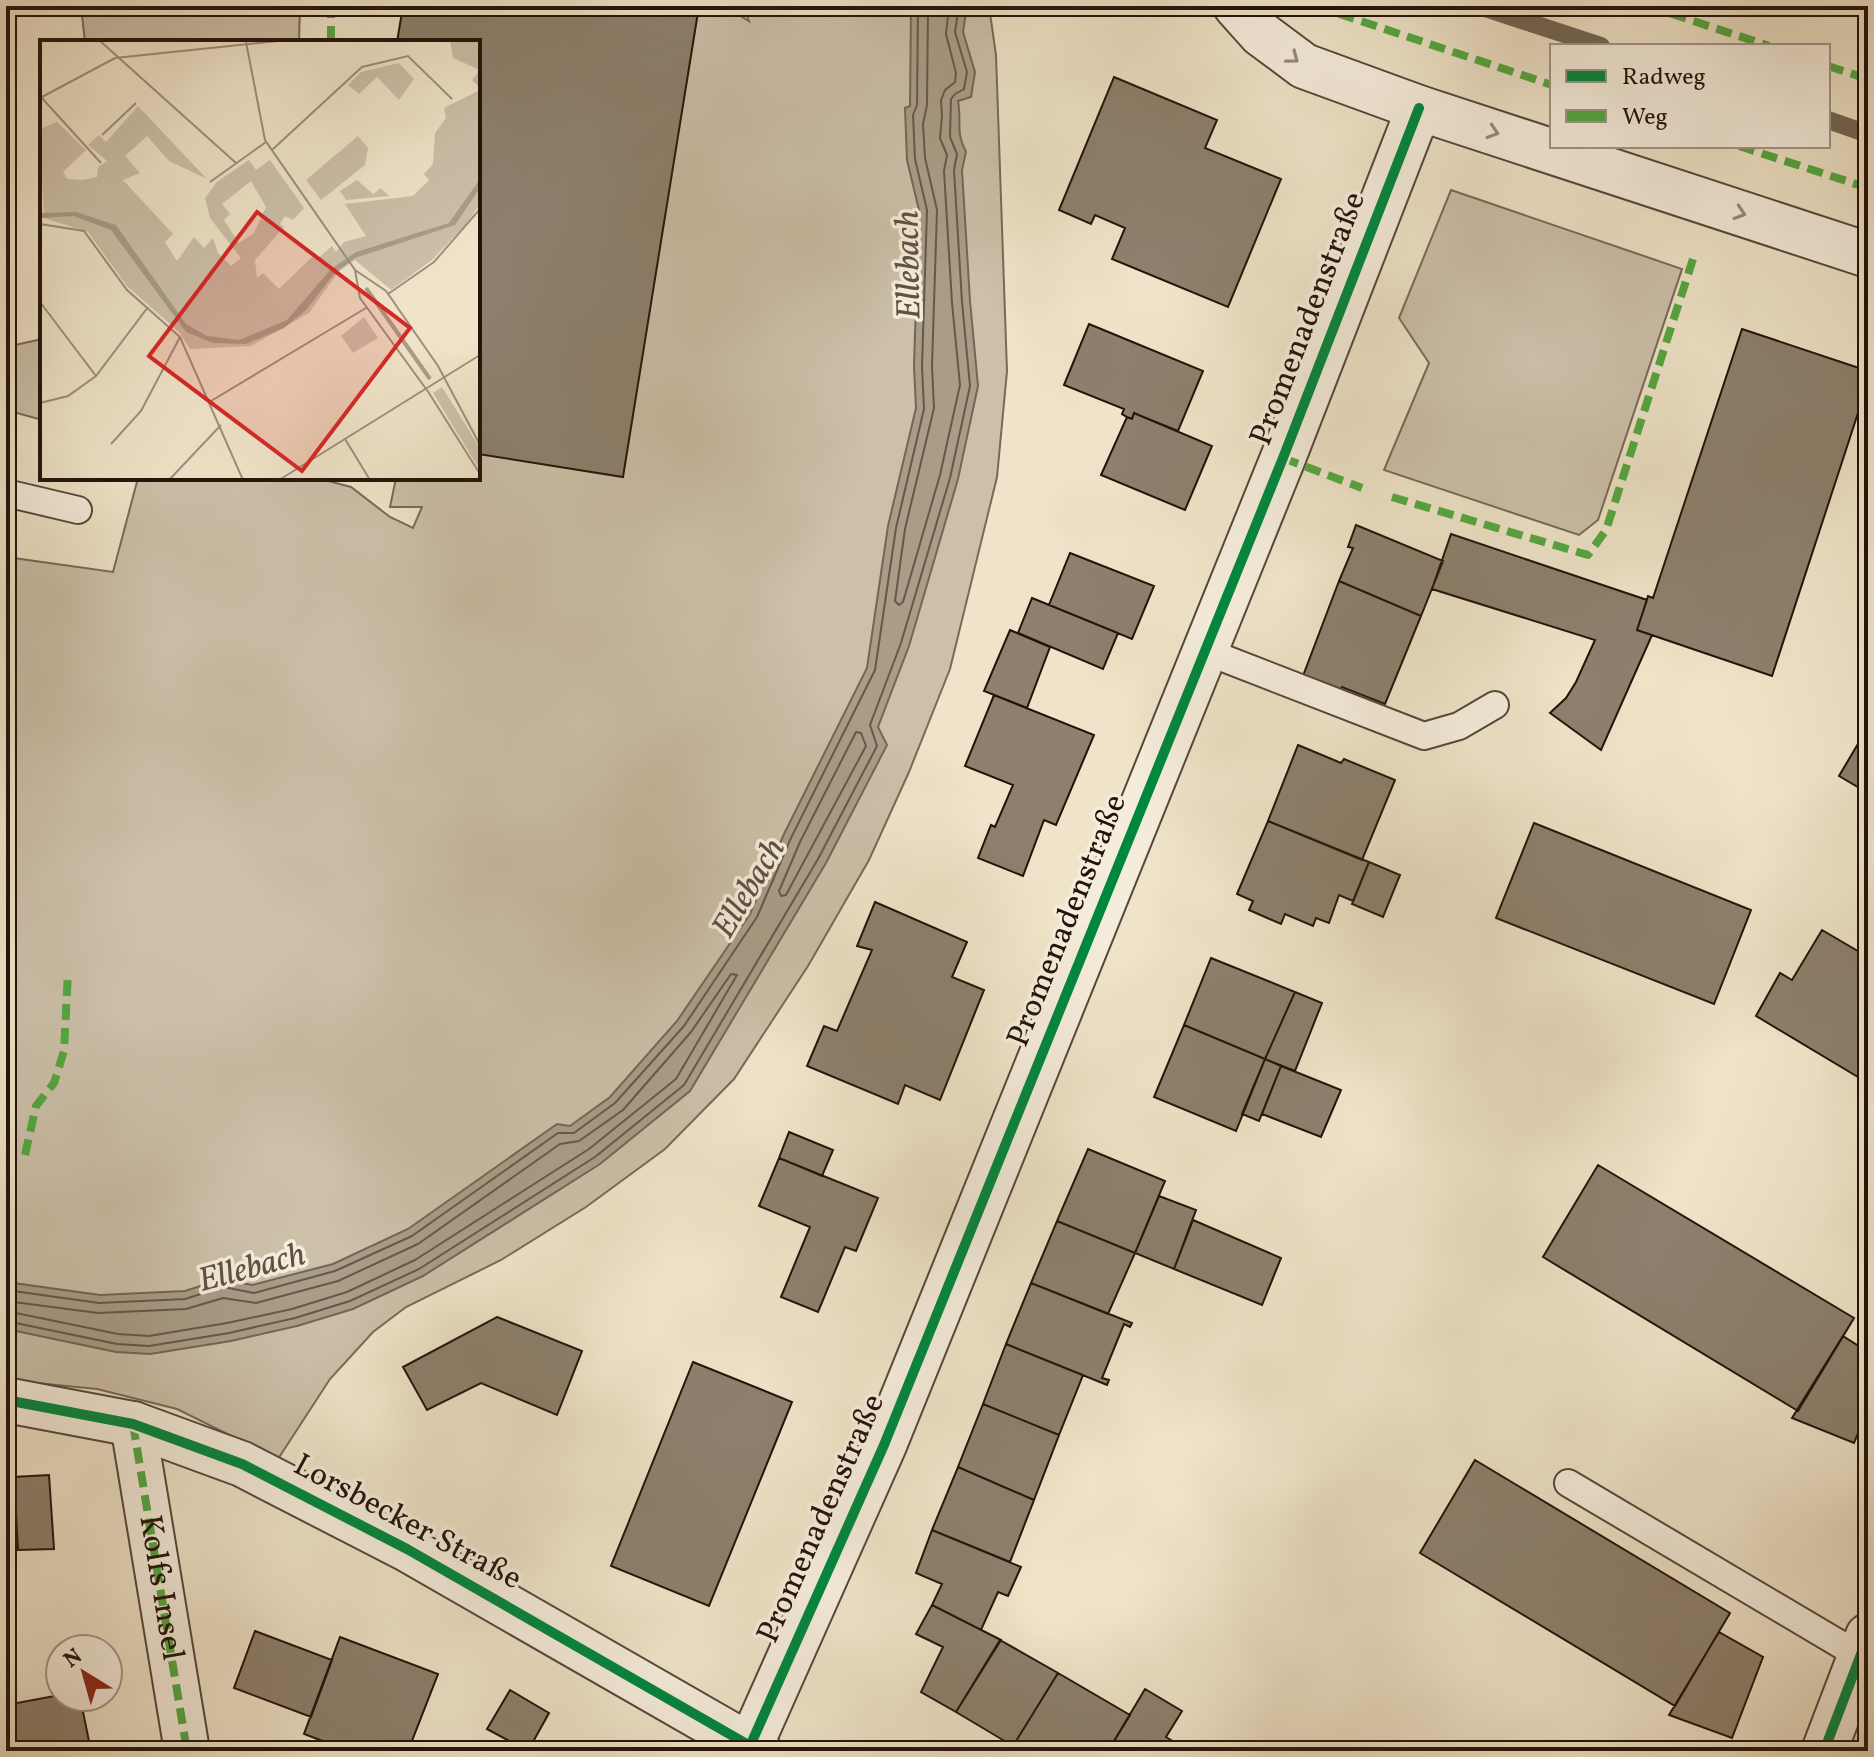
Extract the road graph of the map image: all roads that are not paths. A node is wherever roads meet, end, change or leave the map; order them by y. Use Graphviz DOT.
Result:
graph roads {
  1 [pos="1236,6"];
  2 [pos="1419,108"];
  3 [pos="1868,255"];
  4 [pos="6,493"];
  5 [pos="78,510"];
  6 [pos="1205,651"];
  7 [pos="1495,705"];
  8 [pos="6,1400"];
  9 [pos="133,1424"];
  10 [pos="1568,1483"];
  11 [pos="1864,1646"];
  12 [pos="754,1749"];
  13 [pos="187,1751"];
  14 [pos="1824,1751"];
  1 -- 2 [label="street, one-way"];
  2 -- 3 [label="street, one-way"];
  2 -- 6 [label="street, Promenadenstraße"];
  4 -- 5 [label="lane"];
  6 -- 7 [label="lane"];
  6 -- 12 [label="street, Promenadenstraße"];
  8 -- 9 [label="street, Lorsbecker Straße"];
  9 -- 12 [label="street, Lorsbecker Straße"];
  9 -- 13 [label="street, Kolfs Insel"];
  10 -- 11 [label="lane"];
  11 -- 14 [label="street"];
}
